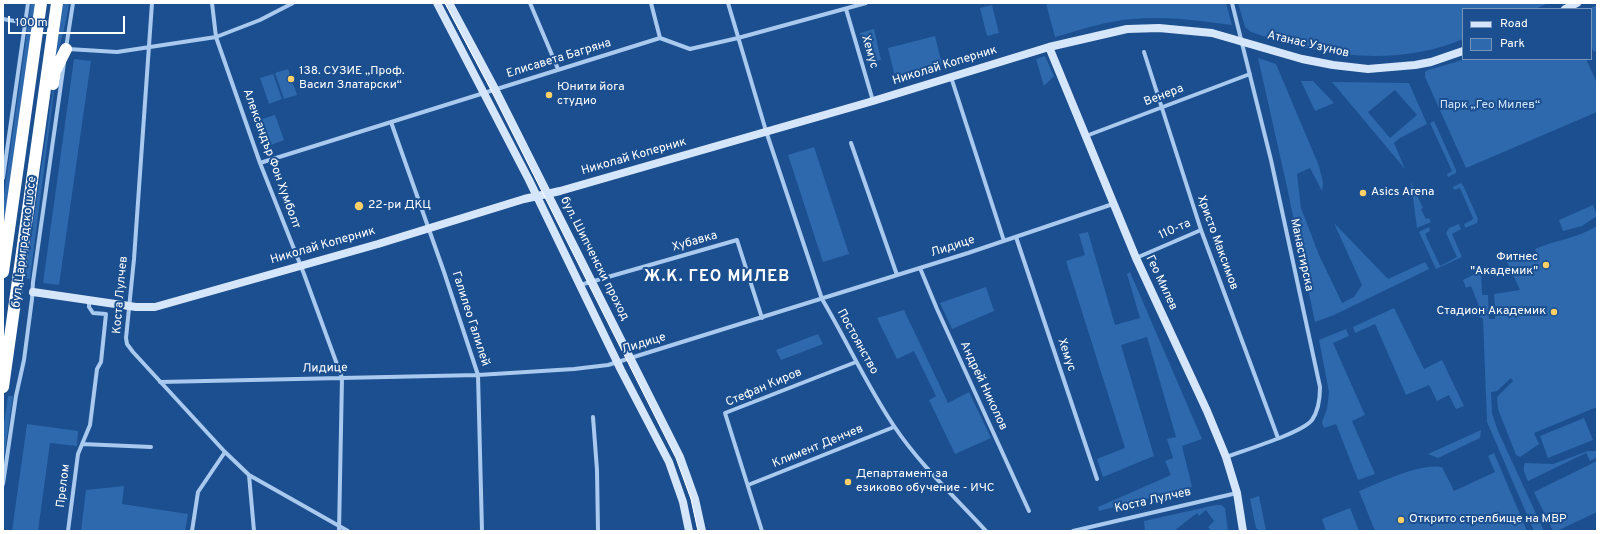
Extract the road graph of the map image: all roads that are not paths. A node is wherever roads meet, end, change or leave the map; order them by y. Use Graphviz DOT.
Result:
graph roads {
  1 [pos="28,3"];
  2 [pos="41,3"];
  3 [pos="57,3"];
  4 [pos="73,3"];
  5 [pos="152,3"];
  6 [pos="212,3"];
  7 [pos="293,3"];
  8 [pos="437,3"];
  9 [pos="450,3"];
  10 [pos="530,3"];
  11 [pos="651,3"];
  12 [pos="728,3"];
  13 [pos="866,3"];
  14 [pos="1232,3"];
  15 [pos="1577,3"];
  16 [pos="1567,8"];
  17 [pos="846,9"];
  18 [pos="3,19"];
  19 [pos="26,22"];
  20 [pos="216,37"];
  21 [pos="660,38"];
  22 [pos="738,38"];
  23 [pos="1242,41"];
  24 [pos="1049,47"];
  25 [pos="148,48"];
  26 [pos="66,49"];
  27 [pos="1462,51"];
  28 [pos="1144,52"];
  29 [pos="558,69"];
  30 [pos="1250,74"];
  31 [pos="951,76"];
  32 [pos="495,89"];
  33 [pos="483,92"];
  34 [pos="873,101"];
  35 [pos="1162,108"];
  36 [pos="391,122"];
  37 [pos="766,131"];
  38 [pos="37,136"];
  39 [pos="1086,136"];
  40 [pos="851,143"];
  41 [pos="260,163"];
  42 [pos="3,178"];
  43 [pos="547,194"];
  44 [pos="536,196"];
  45 [pos="1113,204"];
  46 [pos="428,229"];
  47 [pos="1201,230"];
  48 [pos="1016,237"];
  49 [pos="1004,241"];
  50 [pos="1136,258"];
  51 [pos="300,265"];
  52 [pos="920,268"];
  53 [pos="3,272"];
  54 [pos="897,275"];
  55 [pos="592,282"];
  56 [pos="580,285"];
  57 [pos="33,292"];
  58 [pos="822,299"];
  59 [pos="89,300"];
  60 [pos="129,306"];
  61 [pos="762,318"];
  62 [pos="630,358"];
  63 [pos="618,362"];
  64 [pos="856,362"];
  65 [pos="478,375"];
  66 [pos="342,378"];
  67 [pos="160,382"];
  68 [pos="3,387"];
  69 [pos="593,417"];
  70 [pos="894,427"];
  71 [pos="1278,438"];
  72 [pos="82,444"];
  73 [pos="151,447"];
  74 [pos="225,452"];
  75 [pos="1226,457"];
  76 [pos="249,475"];
  77 [pos="1097,479"];
  78 [pos="3,484"];
  79 [pos="748,485"];
  80 [pos="1237,493"];
  81 [pos="1029,511"];
  82 [pos="339,529"];
  83 [pos="68,531"];
  84 [pos="192,531"];
  85 [pos="254,531"];
  86 [pos="348,531"];
  87 [pos="482,531"];
  88 [pos="598,531"];
  89 [pos="689,531"];
  90 [pos="702,531"];
  91 [pos="762,531"];
  92 [pos="986,531"];
  93 [pos="1073,531"];
  94 [pos="1243,531"];
  1 -- 19 [label="street"];
  2 -- 53 [label="highway, бул. Цариградско шосе"];
  3 -- 38 [label="highway, бул. Цариградско шосе"];
  4 -- 26 [label="street, бул. Цариградско шосе"];
  5 -- 25 [label="street, Коста Лулчев"];
  6 -- 20 [label="street, Александър Фон Хумболт"];
  7 -- 20 [label="street"];
  8 -- 33 [label="street, бул. Шипченски проход"];
  9 -- 32 [label="street, бул. Шипченски проход"];
  10 -- 29 [label="street"];
  11 -- 21 [label="street"];
  12 -- 22 [label="street, Постоянство"];
  13 -- 17 [label="street"];
  14 -- 23 [label="street, Манастирска"];
  15 -- 16 [label="street"];
  17 -- 22 [label="street"];
  17 -- 34 [label="street, Хемус"];
  18 -- 19 [label="street"];
  19 -- 42 [label="street"];
  20 -- 25 [label="street"];
  20 -- 41 [label="street, Александър Фон Хумболт"];
  21 -- 22 [label="street"];
  21 -- 29 [label="street, Елисавета Багряна"];
  22 -- 37 [label="street, Постоянство"];
  23 -- 24 [label="street, Николай Коперник"];
  23 -- 27 [label="street, Атанас Узунов"];
  23 -- 30 [label="street, Манастирска"];
  24 -- 31 [label="street, Николай Коперник"];
  24 -- 39 [label="street, Гео Милев"];
  25 -- 26 [label="street"];
  25 -- 60 [label="street, Коста Лулчев"];
  26 -- 38 [label="highway"];
  26 -- 57 [label="street, бул. Цариградско шосе"];
  28 -- 35 [label="street, Христо Максимов"];
  29 -- 32 [label="street, Елисавета Багряна"];
  30 -- 35 [label="street, Венера"];
  30 -- 71 [label="street, Манастирска"];
  31 -- 34 [label="street, Николай Коперник"];
  31 -- 49 [label="street"];
  32 -- 33 [label="street, Елисавета Багряна"];
  32 -- 43 [label="street, бул. Шипченски проход"];
  33 -- 36 [label="street, Елисавета Багряна"];
  33 -- 44 [label="street, бул. Шипченски проход"];
  34 -- 37 [label="street, Николай Коперник"];
  35 -- 39 [label="street, Венера"];
  35 -- 47 [label="street, Христо Максимов"];
  36 -- 41 [label="street, Елисавета Багряна"];
  36 -- 46 [label="street, Галилео Галилей"];
  37 -- 43 [label="street, Николай Коперник"];
  37 -- 58 [label="street, Постоянство"];
  38 -- 68 [label="highway, бул. Цариградско шосе"];
  39 -- 45 [label="street, Гео Милев"];
  40 -- 54 [label="street"];
  41 -- 51 [label="street, Александър Фон Хумболт"];
  43 -- 44 [label="street, Николай Коперник"];
  43 -- 55 [label="street, бул. Шипченски проход"];
  44 -- 46 [label="street, Николай Коперник"];
  44 -- 56 [label="street, бул. Шипченски проход"];
  45 -- 48 [label="street, Лидице"];
  45 -- 50 [label="street, Гео Милев"];
  46 -- 51 [label="street, Николай Коперник"];
  46 -- 65 [label="street, Галилео Галилей"];
  47 -- 50 [label="street, 110-та"];
  47 -- 71 [label="street, Христо Максимов"];
  48 -- 49 [label="street, Лидице"];
  48 -- 77 [label="street, Хемус"];
  49 -- 52 [label="street, Лидице"];
  50 -- 75 [label="street, Гео Милев"];
  51 -- 60 [label="street, Николай Коперник"];
  51 -- 66 [label="street, Александър Фон Хумболт"];
  52 -- 54 [label="street, Лидице"];
  52 -- 81 [label="street, Андрей Николов"];
  54 -- 58 [label="street, Лидице"];
  55 -- 56 [label="street, Хубавка"];
  55 -- 61 [label="street, Хубавка"];
  55 -- 62 [label="street, бул. Шипченски проход"];
  56 -- 63 [label="street, бул. Шипченски проход"];
  57 -- 59 [label="street, Николай Коперник"];
  57 -- 78 [label="street, бул. Цариградско шосе"];
  58 -- 61 [label="street, Лидице"];
  58 -- 64 [label="street, Постоянство"];
  59 -- 60 [label="street, Николай Коперник"];
  59 -- 72 [label="street, Прелом"];
  60 -- 67 [label="street, Коста Лулчев"];
  61 -- 62 [label="street, Лидице"];
  62 -- 63 [label="street, Лидице"];
  62 -- 90 [label="street, бул. Шипченски проход"];
  63 -- 65 [label="street, Лидице"];
  63 -- 89 [label="street, бул. Шипченски проход"];
  64 -- 70 [label="street, Постоянство"];
  64 -- 79 [label="street, Стефан Киров"];
  65 -- 66 [label="street, Лидице"];
  65 -- 87 [label="street, Галилео Галилей"];
  66 -- 67 [label="street, Лидице"];
  66 -- 82 [label="street, Александър Фон Хумболт"];
  67 -- 74 [label="street, Коста Лулчев"];
  69 -- 88 [label="street"];
  70 -- 79 [label="street, Климент Денчев"];
  70 -- 92 [label="street, Постоянство"];
  71 -- 75 [label="street, Манастирска"];
  72 -- 73 [label="street"];
  72 -- 83 [label="street, Прелом"];
  74 -- 76 [label="street, Коста Лулчев"];
  74 -- 84 [label="street"];
  75 -- 80 [label="street, Гео Милев"];
  76 -- 82 [label="street, Коста Лулчев"];
  76 -- 85 [label="street"];
  79 -- 91 [label="street, Стефан Киров"];
  80 -- 93 [label="street, Коста Лулчев"];
  80 -- 94 [label="street, Гео Милев"];
  82 -- 86 [label="street, Коста Лулчев"];
}
